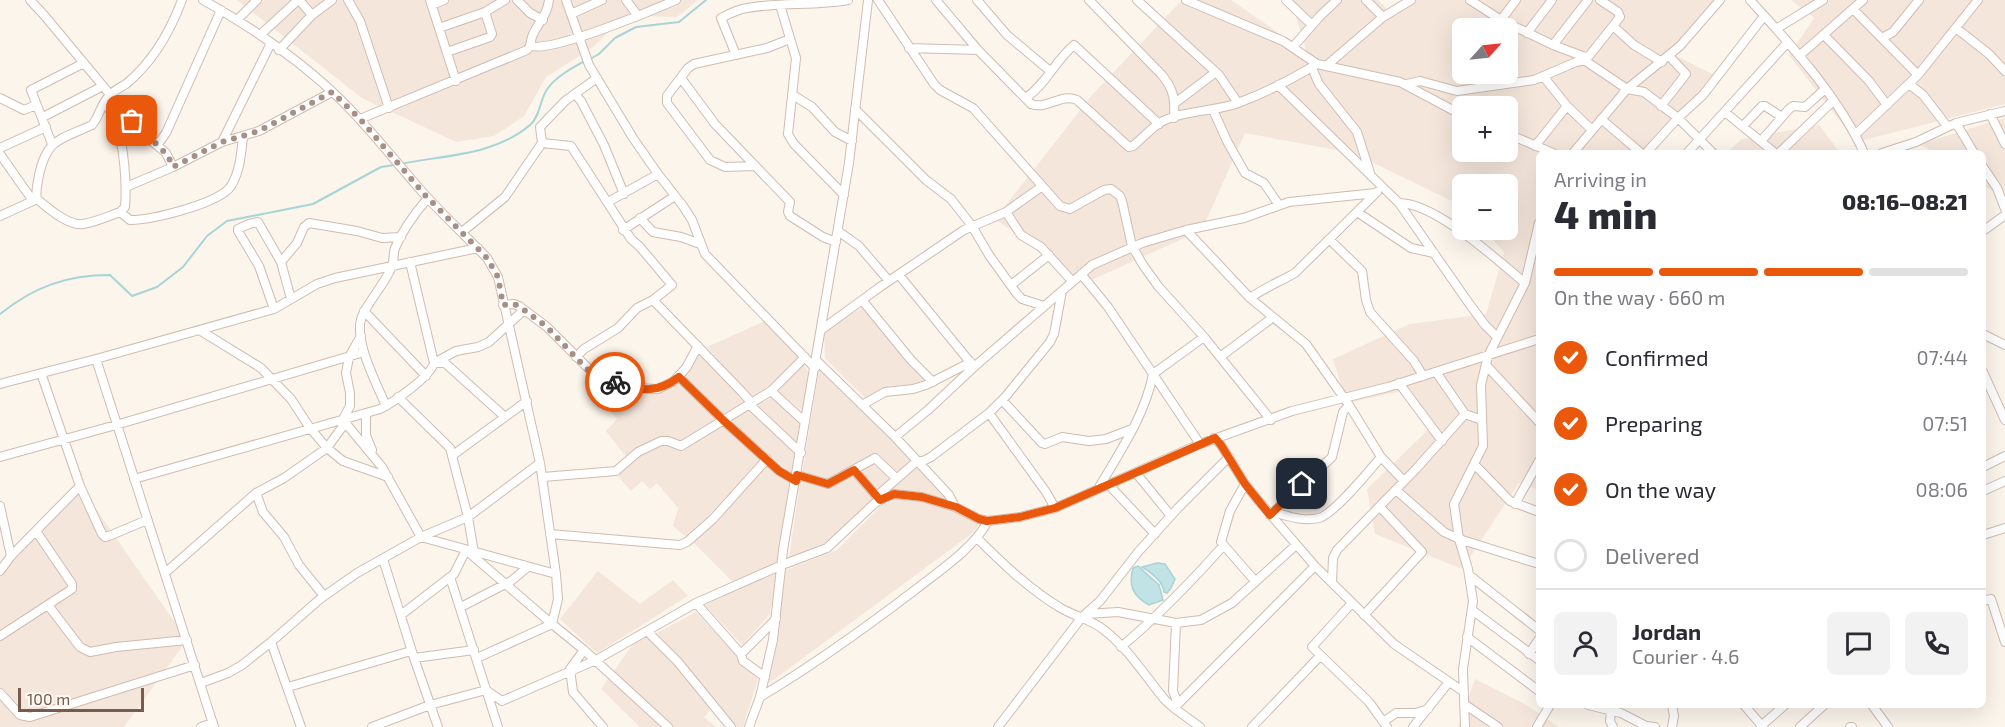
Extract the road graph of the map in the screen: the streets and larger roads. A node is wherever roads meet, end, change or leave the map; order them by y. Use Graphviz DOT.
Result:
graph roads {
  1 [pos="30,0"];
  2 [pos="182,0"];
  3 [pos="202,0"];
  4 [pos="257,0"];
  5 [pos="298,0"];
  6 [pos="348,0"];
  7 [pos="444,0"];
  8 [pos="505,0"];
  9 [pos="517,0"];
  10 [pos="549,0"];
  11 [pos="566,0"];
  12 [pos="602,0"];
  13 [pos="626,0"];
  14 [pos="676,0"];
  15 [pos="848,0"];
  16 [pos="868,0"];
  17 [pos="878,0"];
  18 [pos="936,0"];
  19 [pos="977,0"];
  20 [pos="1089,0"];
  21 [pos="1137,0"];
  22 [pos="1186,0"];
  23 [pos="1337,0"];
  24 [pos="1411,0"];
  25 [pos="1470,0"];
  26 [pos="1516,0"];
  27 [pos="1552,0"];
  28 [pos="1588,0"];
  29 [pos="1600,0"];
  30 [pos="1720,0"];
  31 [pos="1750,0"];
  32 [pos="1823,0"];
  33 [pos="1863,0"];
  34 [pos="1919,0"];
  35 [pos="1978,0"];
  36 [pos="331,1"];
  37 [pos="1288,1"];
  38 [pos="1369,1"];
  39 [pos="431,2"];
  40 [pos="664,2"];
  41 [pos="780,5"];
  42 [pos="1853,9"];
  43 [pos="221,10"];
  44 [pos="485,12"];
  45 [pos="571,14"];
  46 [pos="312,15"];
  47 [pos="638,16"];
  48 [pos="1764,16"];
  49 [pos="1383,17"];
  50 [pos="1498,18"];
  51 [pos="1502,18"];
  52 [pos="238,19"];
  53 [pos="543,20"];
  54 [pos="1312,25"];
  55 [pos="1613,26"];
  56 [pos="439,28"];
  57 [pos="1518,28"];
  58 [pos="1956,28"];
  59 [pos="1776,29"];
  60 [pos="1527,33"];
  61 [pos="260,35"];
  62 [pos="1824,35"];
  63 [pos="579,37"];
  64 [pos="1882,38"];
  65 [pos="790,39"];
  66 [pos="271,43"];
  67 [pos="1787,43"];
  68 [pos="1553,45"];
  69 [pos="531,46"];
  70 [pos="1293,47"];
  71 [pos="909,48"];
  72 [pos="279,50"];
  73 [pos="978,50"];
  74 [pos="447,52"];
  75 [pos="736,55"];
  76 [pos="1799,56"];
  77 [pos="1585,59"];
  78 [pos="1665,59"];
  79 [pos="84,63"];
  80 [pos="1318,66"];
  81 [pos="2005,71"];
  82 [pos="1050,72"];
  83 [pos="1216,72"];
  84 [pos="1918,75"];
  85 [pos="1543,76"];
  86 [pos="597,78"];
  87 [pos="681,78"];
  88 [pos="456,81"];
  89 [pos="1407,84"];
  90 [pos="1909,84"];
  91 [pos="1278,85"];
  92 [pos="103,86"];
  93 [pos="1627,89"];
  94 [pos="1824,90"];
  95 [pos="332,92"];
  96 [pos="575,94"];
  97 [pos="793,95"];
  98 [pos="0,98"];
  99 [pos="107,99"];
  100 [pos="1026,99"];
  101 [pos="1833,102"];
  102 [pos="1175,103"];
  103 [pos="1238,103"];
  104 [pos="36,105"];
  105 [pos="1887,105"];
  106 [pos="1567,106"];
  107 [pos="1661,106"];
  108 [pos="389,108"];
  109 [pos="855,109"];
  110 [pos="1213,110"];
  111 [pos="1452,110"];
  112 [pos="2005,111"];
  113 [pos="1725,112"];
  114 [pos="1990,114"];
  115 [pos="43,117"];
  116 [pos="1782,117"];
  117 [pos="1174,118"];
  118 [pos="1678,118"];
  119 [pos="360,119"];
  120 [pos="1601,119"];
  121 [pos="1956,123"];
  122 [pos="1159,124"];
  123 [pos="46,126"];
  124 [pos="1743,126"];
  125 [pos="1947,126"];
  126 [pos="1592,130"];
  127 [pos="1856,134"];
  128 [pos="243,137"];
  129 [pos="1518,138"];
  130 [pos="1698,140"];
  131 [pos="852,141"];
  132 [pos="1761,141"];
  133 [pos="222,142"];
  134 [pos="542,143"];
  135 [pos="52,144"];
  136 [pos="158,144"];
  137 [pos="2005,144"];
  138 [pos="1535,146"];
  139 [pos="0,148"];
  140 [pos="1545,150"];
  141 [pos="1575,150"];
  142 [pos="1637,150"];
  143 [pos="1649,150"];
  144 [pos="1690,150"];
  145 [pos="1710,150"];
  146 [pos="1773,150"];
  147 [pos="1780,150"];
  148 [pos="1863,150"];
  149 [pos="1891,150"];
  150 [pos="1972,150"];
  151 [pos="0,154"];
  152 [pos="755,166"];
  153 [pos="173,167"];
  154 [pos="1986,172"];
  155 [pos="658,174"];
  156 [pos="1371,176"];
  157 [pos="126,187"];
  158 [pos="1041,187"];
  159 [pos="1379,190"];
  160 [pos="624,194"];
  161 [pos="844,195"];
  162 [pos="675,196"];
  163 [pos="428,198"];
  164 [pos="35,200"];
  165 [pos="608,202"];
  166 [pos="1399,203"];
  167 [pos="1279,205"];
  168 [pos="2005,209"];
  169 [pos="120,212"];
  170 [pos="1006,212"];
  171 [pos="1357,212"];
  172 [pos="2005,215"];
  173 [pos="0,216"];
  174 [pos="640,219"];
  175 [pos="972,226"];
  176 [pos="1986,229"];
  177 [pos="623,230"];
  178 [pos="1186,230"];
  179 [pos="838,231"];
  180 [pos="462,232"];
  181 [pos="1536,236"];
  182 [pos="401,237"];
  183 [pos="1329,240"];
  184 [pos="836,242"];
  185 [pos="700,244"];
  186 [pos="1132,246"];
  187 [pos="478,248"];
  188 [pos="1434,253"];
  189 [pos="1048,255"];
  190 [pos="281,262"];
  191 [pos="410,262"];
  192 [pos="392,266"];
  193 [pos="1081,274"];
  194 [pos="899,275"];
  195 [pos="889,281"];
  196 [pos="1072,281"];
  197 [pos="1525,283"];
  198 [pos="1011,285"];
  199 [pos="1062,290"];
  200 [pos="1250,298"];
  201 [pos="291,299"];
  202 [pos="653,300"];
  203 [pos="862,300"];
  204 [pos="503,305"];
  205 [pos="1044,306"];
  206 [pos="274,309"];
  207 [pos="524,310"];
  208 [pos="364,311"];
  209 [pos="1272,318"];
  210 [pos="508,324"];
  211 [pos="821,330"];
  212 [pos="201,331"];
  213 [pos="361,336"];
  214 [pos="1986,336"];
  215 [pos="1204,337"];
  216 [pos="1497,337"];
  217 [pos="1536,342"];
  218 [pos="2005,345"];
  219 [pos="698,346"];
  220 [pos="364,352"];
  221 [pos="349,357"];
  222 [pos="576,357"];
  223 [pos="805,357"];
  224 [pos="1220,357"];
  225 [pos="96,359"];
  226 [pos="1487,361"];
  227 [pos="434,363"];
  228 [pos="816,364"];
  229 [pos="973,364"];
  230 [pos="1436,372"];
  231 [pos="41,373"];
  232 [pos="1153,374"];
  233 [pos="426,375"];
  234 [pos="1423,376"];
  235 [pos="679,377"];
  236 [pos="1986,379"];
  237 [pos="273,380"];
  238 [pos="933,382"];
  239 [pos="1399,383"];
  240 [pos="0,384"];
  241 [pos="771,391"];
  242 [pos="398,397"];
  243 [pos="1342,398"];
  244 [pos="1002,400"];
  245 [pos="527,401"];
  246 [pos="750,405"];
  247 [pos="862,405"];
  248 [pos="1349,405"];
  249 [pos="386,406"];
  250 [pos="366,413"];
  251 [pos="989,413"];
  252 [pos="1466,414"];
  253 [pos="505,417"];
  254 [pos="1536,418"];
  255 [pos="343,419"];
  256 [pos="723,420"];
  257 [pos="1271,420"];
  258 [pos="1482,420"];
  259 [pos="2005,420"];
  260 [pos="805,422"];
  261 [pos="116,425"];
  262 [pos="310,428"];
  263 [pos="1132,429"];
  264 [pos="895,437"];
  265 [pos="1215,438"];
  266 [pos="63,440"];
  267 [pos="1442,441"];
  268 [pos="1200,444"];
  269 [pos="327,448"];
  270 [pos="801,453"];
  271 [pos="453,455"];
  272 [pos="2005,456"];
  273 [pos="0,457"];
  274 [pos="1229,457"];
  275 [pos="1381,457"];
  276 [pos="767,459"];
  277 [pos="917,461"];
  278 [pos="378,463"];
  279 [pos="540,464"];
  280 [pos="1474,464"];
  281 [pos="1536,466"];
  282 [pos="1986,466"];
  283 [pos="854,470"];
  284 [pos="1136,473"];
  285 [pos="388,477"];
  286 [pos="543,477"];
  287 [pos="796,478"];
  288 [pos="896,478"];
  289 [pos="134,479"];
  290 [pos="2005,481"];
  291 [pos="1404,482"];
  292 [pos="1245,484"];
  293 [pos="1109,485"];
  294 [pos="80,486"];
  295 [pos="1098,489"];
  296 [pos="1396,490"];
  297 [pos="1986,490"];
  298 [pos="256,493"];
  299 [pos="878,498"];
  300 [pos="1515,504"];
  301 [pos="0,506"];
  302 [pos="956,507"];
  303 [pos="1380,507"];
  304 [pos="1055,508"];
  305 [pos="1536,511"];
  306 [pos="1272,513"];
  307 [pos="1171,516"];
  308 [pos="468,517"];
  309 [pos="147,520"];
  310 [pos="987,521"];
  311 [pos="2005,528"];
  312 [pos="36,531"];
  313 [pos="550,534"];
  314 [pos="1155,534"];
  315 [pos="1986,535"];
  316 [pos="421,537"];
  317 [pos="977,538"];
  318 [pos="1458,539"];
  319 [pos="1296,545"];
  320 [pos="1223,546"];
  321 [pos="470,551"];
  322 [pos="11,556"];
  323 [pos="383,559"];
  324 [pos="1536,563"];
  325 [pos="782,565"];
  326 [pos="1315,566"];
  327 [pos="528,567"];
  328 [pos="0,571"];
  329 [pos="165,573"];
  330 [pos="556,574"];
  331 [pos="1469,575"];
  332 [pos="450,577"];
  333 [pos="1256,581"];
  334 [pos="1332,582"];
  335 [pos="505,584"];
  336 [pos="324,596"];
  337 [pos="1986,600"];
  338 [pos="696,603"];
  339 [pos="1352,603"];
  340 [pos="48,605"];
  341 [pos="461,607"];
  342 [pos="1472,610"];
  343 [pos="401,615"];
  344 [pos="1084,615"];
  345 [pos="1364,615"];
  346 [pos="1154,619"];
  347 [pos="776,620"];
  348 [pos="1176,623"];
  349 [pos="552,624"];
  350 [pos="1536,628"];
  351 [pos="647,631"];
  352 [pos="0,636"];
  353 [pos="1467,637"];
  354 [pos="187,640"];
  355 [pos="271,642"];
  356 [pos="2005,642"];
  357 [pos="1536,644"];
  358 [pos="1121,647"];
  359 [pos="584,650"];
  360 [pos="476,654"];
  361 [pos="741,654"];
  362 [pos="1529,654"];
  363 [pos="413,655"];
  364 [pos="1320,656"];
  365 [pos="1536,658"];
  366 [pos="596,660"];
  367 [pos="195,665"];
  368 [pos="570,669"];
  369 [pos="765,677"];
  370 [pos="1449,682"];
  371 [pos="201,683"];
  372 [pos="288,687"];
  373 [pos="1536,689"];
  374 [pos="486,690"];
  375 [pos="1464,692"];
  376 [pos="0,693"];
  377 [pos="760,697"];
  378 [pos="1464,704"];
  379 [pos="430,705"];
  380 [pos="1176,706"];
  381 [pos="1548,708"];
  382 [pos="1600,708"];
  383 [pos="1673,708"];
  384 [pos="1747,708"];
  385 [pos="1782,708"];
  386 [pos="1821,708"];
  387 [pos="1874,708"];
  388 [pos="1428,709"];
  389 [pos="1611,711"];
  390 [pos="1385,724"];
  391 [pos="214,725"];
  392 [pos="1762,726"];
  393 [pos="201,727"];
  394 [pos="301,727"];
  395 [pos="372,727"];
  396 [pos="438,727"];
  397 [pos="498,727"];
  398 [pos="603,727"];
  399 [pos="668,727"];
  400 [pos="731,727"];
  401 [pos="749,727"];
  402 [pos="998,727"];
  403 [pos="1200,727"];
  404 [pos="1252,727"];
  405 [pos="1413,727"];
  406 [pos="1465,727"];
  407 [pos="1498,727"];
  408 [pos="1537,727"];
  409 [pos="1613,727"];
  410 [pos="1655,727"];
  411 [pos="1672,727"];
  412 [pos="1800,727"];
  413 [pos="1888,727"];
  1 -- 79 [label="street"];
  2 -- 99 [label="street"];
  3 -- 43 [label="street"];
  4 -- 52 [label="street"];
  5 -- 46 [label="street"];
  5 -- 61 [label="street"];
  6 -- 108 [label="street"];
  7 -- 39 [label="street"];
  8 -- 44 [label="street"];
  9 -- 53 [label="street"];
  10 -- 53 [label="street"];
  11 -- 45 [label="street"];
  12 -- 45 [label="street"];
  13 -- 47 [label="street"];
  14 -- 40 [label="street"];
  15 -- 41 [label="street"];
  16 -- 109 [label="street"];
  17 -- 71 [label="street"];
  18 -- 73 [label="street"];
  19 -- 82 [label="street"];
  20 -- 102 [label="street"];
  21 -- 83 [label="street"];
  22 -- 70 [label="street"];
  23 -- 54 [label="street"];
  24 -- 49 [label="street"];
  25 -- 50 [label="street"];
  26 -- 51 [label="street"];
  27 -- 60 [label="street"];
  28 -- 68 [label="street"];
  29 -- 55 [label="street"];
  30 -- 78 [label="street"];
  31 -- 48 [label="street"];
  32 -- 59 [label="street"];
  33 -- 42 [label="street"];
  34 -- 64 [label="street"];
  35 -- 58 [label="street"];
  36 -- 46 [label="street"];
  37 -- 54 [label="street"];
  38 -- 49 [label="street"];
  39 -- 56 [label="street"];
  40 -- 47 [label="street"];
  41 -- 65 [label="street"];
  41 -- 75 [label="street"];
  42 -- 62 [label="street"];
  42 -- 64 [label="street"];
  43 -- 52 [label="street"];
  43 -- 136 [label="street"];
  44 -- 56 [label="street"];
  44 -- 74 [label="street"];
  45 -- 63 [label="street"];
  46 -- 72 [label="street"];
  47 -- 63 [label="street"];
  48 -- 59 [label="street"];
  48 -- 118 [label="street"];
  49 -- 80 [label="street"];
  52 -- 61 [label="street"];
  53 -- 69 [label="street"];
  54 -- 70 [label="street"];
  55 -- 77 [label="street"];
  55 -- 78 [label="street"];
  56 -- 74 [label="street"];
  57 -- 60 [label="street"];
  58 -- 81 [label="street"];
  58 -- 84 [label="street"];
  59 -- 67 [label="street"];
  60 -- 68 [label="street"];
  61 -- 66 [label="street"];
  62 -- 76 [label="street"];
  62 -- 105 [label="street"];
  63 -- 69 [label="street"];
  63 -- 86 [label="street"];
  64 -- 84 [label="street"];
  65 -- 75 [label="street"];
  65 -- 97 [label="street"];
  66 -- 72 [label="street"];
  66 -- 133 [label="street"];
  67 -- 76 [label="street"];
  67 -- 113 [label="street"];
  68 -- 77 [label="street"];
  69 -- 88 [label="street"];
  70 -- 80 [label="street"];
  71 -- 73 [label="street"];
  71 -- 158 [label="street"];
  72 -- 95 [label="street"];
  73 -- 100 [label="street"];
  74 -- 88 [label="street"];
  75 -- 87 [label="street"];
  76 -- 94 [label="street"];
  77 -- 85 [label="street"];
  77 -- 93 [label="street"];
  78 -- 93 [label="street"];
  78 -- 107 [label="street"];
  79 -- 92 [label="street"];
  79 -- 104 [label="street"];
  80 -- 89 [label="street"];
  80 -- 91 [label="street"];
  80 -- 156 [label="street"];
  82 -- 100 [label="street"];
  82 -- 122 [label="street"];
  83 -- 102 [label="street"];
  83 -- 103 [label="street"];
  84 -- 90 [label="street"];
  85 -- 89 [label="street"];
  85 -- 106 [label="street"];
  86 -- 96 [label="street"];
  86 -- 155 [label="street"];
  87 -- 152 [label="street"];
  87 -- 152 [label="street"];
  88 -- 108 [label="street"];
  89 -- 111 [label="street"];
  90 -- 105 [label="street"];
  90 -- 125 [label="street"];
  91 -- 103 [label="street"];
  91 -- 156 [label="street"];
  92 -- 99 [label="street"];
  92 -- 115 [label="street"];
  93 -- 107 [label="street"];
  93 -- 120 [label="street"];
  94 -- 101 [label="street"];
  94 -- 116 [label="street"];
  95 -- 119 [label="street"];
  95 -- 128 [label="street"];
  96 -- 134 [label="street"];
  96 -- 160 [label="street"];
  97 -- 131 [label="street"];
  97 -- 161 [label="street"];
  98 -- 104 [label="street"];
  99 -- 135 [label="street"];
  99 -- 136 [label="street"];
  99 -- 157 [label="street"];
  100 -- 122 [label="street"];
  101 -- 127 [label="street"];
  101 -- 147 [label="street"];
  102 -- 117 [label="street"];
  103 -- 110 [label="street"];
  104 -- 115 [label="street"];
  105 -- 127 [label="street"];
  106 -- 126 [label="street"];
  106 -- 138 [label="street"];
  107 -- 118 [label="street"];
  108 -- 119 [label="street"];
  109 -- 131 [label="street"];
  109 -- 175 [label="street"];
  110 -- 117 [label="street"];
  110 -- 167 [label="street"];
  112 -- 114 [label="street"];
  113 -- 124 [label="street"];
  113 -- 130 [label="street"];
  114 -- 121 [label="street"];
  114 -- 137 [label="street"];
  115 -- 123 [label="street"];
  116 -- 124 [label="street"];
  116 -- 132 [label="street"];
  117 -- 122 [label="street"];
  118 -- 130 [label="street"];
  118 -- 143 [label="street"];
  119 -- 163 [label="street"];
  120 -- 126 [label="street"];
  120 -- 142 [label="street"];
  121 -- 125 [label="street"];
  121 -- 150 [label="street"];
  123 -- 135 [label="street"];
  123 -- 139 [label="street"];
  124 -- 132 [label="street"];
  125 -- 149 [label="street"];
  126 -- 141 [label="street"];
  127 -- 148 [label="street"];
  128 -- 133 [label="street"];
  128 -- 169 [label="street"];
  129 -- 138 [label="street"];
  130 -- 144 [label="street"];
  130 -- 145 [label="street"];
  131 -- 161 [label="street"];
  132 -- 146 [label="street"];
  133 -- 153 [label="street"];
  134 -- 165 [label="street"];
  134 -- 180 [label="street"];
  135 -- 164 [label="street"];
  136 -- 153 [label="street"];
  138 -- 140 [label="street"];
  151 -- 164 [label="street"];
  152 -- 184 [label="street"];
  153 -- 157 [label="street"];
  154 -- 168 [label="street"];
  155 -- 160 [label="street"];
  155 -- 162 [label="street"];
  156 -- 159 [label="street"];
  157 -- 169 [label="street"];
  158 -- 170 [label="street"];
  158 -- 186 [label="street"];
  159 -- 166 [label="street"];
  159 -- 167 [label="street"];
  159 -- 171 [label="street"];
  160 -- 165 [label="street"];
  161 -- 179 [label="street"];
  162 -- 174 [label="street"];
  162 -- 185 [label="street"];
  163 -- 180 [label="street"];
  163 -- 182 [label="street"];
  164 -- 169 [label="street"];
  164 -- 173 [label="street"];
  165 -- 177 [label="street"];
  166 -- 188 [label="street"];
  166 -- 197 [label="street"];
  167 -- 178 [label="street"];
  170 -- 175 [label="street"];
  170 -- 189 [label="street"];
  171 -- 183 [label="street"];
  171 -- 188 [label="street"];
  172 -- 176 [label="street"];
  174 -- 177 [label="street"];
  174 -- 185 [label="street"];
  175 -- 194 [label="street"];
  175 -- 198 [label="street"];
  177 -- 202 [label="street"];
  178 -- 186 [label="street"];
  178 -- 200 [label="street"];
  179 -- 184 [label="street"];
  179 -- 195 [label="street"];
  180 -- 187 [label="street"];
  181 -- 197 [label="street"];
  182 -- 190 [label="street"];
  182 -- 192 [label="street"];
  183 -- 200 [label="street"];
  183 -- 234 [label="street"];
  184 -- 211 [label="street"];
  185 -- 223 [label="street"];
  186 -- 193 [label="street"];
  186 -- 215 [label="street"];
  187 -- 191 [label="street"];
  187 -- 204 [label="street"];
  188 -- 216 [label="street"];
  189 -- 196 [label="street"];
  189 -- 198 [label="street"];
  190 -- 201 [label="street"];
  190 -- 206 [label="street"];
  191 -- 192 [label="street"];
  191 -- 227 [label="street"];
  192 -- 201 [label="street"];
  192 -- 208 [label="street"];
  193 -- 196 [label="street"];
  193 -- 232 [label="street"];
  194 -- 195 [label="street"];
  194 -- 229 [label="street"];
  195 -- 203 [label="street"];
  196 -- 199 [label="street"];
  197 -- 216 [label="street"];
  198 -- 205 [label="street"];
  199 -- 205 [label="street"];
  199 -- 244 [label="street"];
  200 -- 209 [label="street"];
  201 -- 206 [label="street"];
  202 -- 219 [label="street"];
  202 -- 222 [label="street"];
  203 -- 211 [label="street"];
  203 -- 238 [label="street"];
  204 -- 207 [label="street"];
  204 -- 210 [label="street"];
  205 -- 229 [label="street"];
  206 -- 212 [label="street"];
  207 -- 210 [label="street"];
  207 -- 222 [label="street"];
  208 -- 213 [label="street"];
  208 -- 233 [label="street"];
  209 -- 224 [label="street"];
  209 -- 243 [label="street"];
  210 -- 227 [label="street"];
  210 -- 245 [label="street"];
  211 -- 228 [label="street"];
  212 -- 225 [label="street"];
  212 -- 237 [label="street"];
  213 -- 220 [label="street"];
  213 -- 221 [label="street"];
  214 -- 218 [label="street"];
  215 -- 224 [label="street"];
  215 -- 232 [label="street"];
  216 -- 226 [label="street"];
  217 -- 226 [label="street"];
  219 -- 235 [label="street"];
  219 -- 246 [label="street"];
  220 -- 221 [label="street"];
  220 -- 249 [label="street"];
  221 -- 237 [label="street"];
  221 -- 255 [label="street"];
  222 -- 235 [label="street"];
  223 -- 228 [label="street"];
  223 -- 241 [label="street"];
  224 -- 257 [label="street"];
  225 -- 231 [label="street"];
  225 -- 261 [label="street"];
  226 -- 230 [label="street"];
  226 -- 254 [label="street"];
  226 -- 258 [label="street"];
  227 -- 233 [label="street"];
  227 -- 253 [label="street"];
  228 -- 247 [label="street"];
  228 -- 260 [label="street"];
  229 -- 238 [label="street"];
  229 -- 264 [label="street"];
  230 -- 234 [label="street"];
  230 -- 252 [label="street"];
  231 -- 240 [label="street"];
  231 -- 266 [label="street"];
  232 -- 263 [label="street"];
  232 -- 268 [label="street"];
  233 -- 242 [label="street"];
  234 -- 239 [label="street"];
  235 -- 256 [label="street"];
  236 -- 259 [label="street"];
  237 -- 261 [label="street"];
  237 -- 262 [label="street"];
  238 -- 247 [label="street"];
  239 -- 243 [label="street"];
  239 -- 267 [label="street"];
  241 -- 246 [label="street"];
  241 -- 260 [label="street"];
  242 -- 249 [label="street"];
  242 -- 271 [label="street"];
  243 -- 248 [label="street"];
  243 -- 257 [label="street"];
  244 -- 251 [label="street"];
  244 -- 263 [label="street"];
  245 -- 253 [label="street"];
  245 -- 279 [label="street"];
  246 -- 256 [label="street"];
  246 -- 270 [label="street"];
  247 -- 264 [label="street"];
  248 -- 275 [label="street"];
  248 -- 306 [label="street"];
  249 -- 250 [label="street"];
  250 -- 255 [label="street"];
  250 -- 278 [label="street"];
  251 -- 277 [label="street"];
  251 -- 304 [label="street"];
  252 -- 258 [label="street"];
  252 -- 267 [label="street"];
  253 -- 271 [label="street"];
  255 -- 262 [label="street"];
  255 -- 269 [label="street"];
  255 -- 278 [label="street"];
  256 -- 276 [label="street"];
  256 -- 286 [label="street"];
  257 -- 265 [label="street"];
  258 -- 280 [label="street"];
  260 -- 270 [label="street"];
  261 -- 266 [label="street"];
  261 -- 289 [label="street"];
  262 -- 269 [label="street"];
  262 -- 289 [label="street"];
  263 -- 295 [label="street"];
  264 -- 277 [label="street"];
  265 -- 268 [label="street"];
  265 -- 274 [label="street"];
  266 -- 273 [label="street"];
  266 -- 294 [label="street"];
  267 -- 291 [label="street"];
  268 -- 284 [label="street"];
  269 -- 285 [label="street"];
  269 -- 298 [label="street"];
  270 -- 287 [label="street"];
  271 -- 308 [label="street"];
  272 -- 282 [label="street"];
  274 -- 292 [label="street"];
  274 -- 307 [label="street"];
  275 -- 291 [label="street"];
  275 -- 306 [label="street"];
  276 -- 287 [label="street"];
  276 -- 313 [label="street"];
  277 -- 288 [label="street"];
  277 -- 302 [label="street"];
  278 -- 285 [label="street"];
  279 -- 286 [label="street"];
  279 -- 308 [label="street"];
  280 -- 300 [label="street"];
  280 -- 318 [label="street"];
  281 -- 300 [label="street"];
  283 -- 287 [label="street"];
  283 -- 288 [label="street"];
  283 -- 299 [label="street"];
  284 -- 293 [label="street"];
  284 -- 307 [label="street"];
  285 -- 316 [label="street"];
  286 -- 313 [label="street"];
  287 -- 325 [label="street"];
  288 -- 299 [label="street"];
  289 -- 309 [label="street"];
  290 -- 297 [label="street"];
  291 -- 296 [label="street"];
  292 -- 306 [label="street"];
  292 -- 320 [label="street"];
  293 -- 295 [label="street"];
  293 -- 314 [label="street"];
  294 -- 309 [label="street"];
  294 -- 312 [label="street"];
  295 -- 304 [label="street"];
  296 -- 303 [label="street"];
  296 -- 318 [label="street"];
  298 -- 329 [label="street"];
  298 -- 336 [label="street"];
  299 -- 302 [label="street"];
  299 -- 325 [label="street"];
  300 -- 305 [label="street"];
  301 -- 322 [label="street"];
  302 -- 310 [label="street"];
  303 -- 334 [label="street"];
  303 -- 345 [label="street"];
  304 -- 310 [label="street"];
  306 -- 319 [label="street"];
  307 -- 314 [label="street"];
  308 -- 316 [label="street"];
  308 -- 321 [label="street"];
  309 -- 329 [label="street"];
  310 -- 317 [label="street"];
  311 -- 315 [label="street"];
  312 -- 322 [label="street"];
  312 -- 340 [label="street"];
  313 -- 330 [label="street"];
  314 -- 344 [label="street"];
  316 -- 321 [label="street"];
  316 -- 323 [label="street"];
  317 -- 344 [label="street"];
  317 -- 377 [label="street"];
  318 -- 324 [label="street"];
  318 -- 331 [label="street"];
  319 -- 326 [label="street"];
  319 -- 333 [label="street"];
  320 -- 333 [label="street"];
  320 -- 346 [label="street"];
  321 -- 327 [label="street"];
  321 -- 332 [label="street"];
  321 -- 335 [label="street"];
  322 -- 328 [label="street"];
  323 -- 336 [label="street"];
  323 -- 343 [label="street"];
  325 -- 338 [label="street"];
  325 -- 347 [label="street"];
  326 -- 334 [label="street"];
  326 -- 380 [label="street"];
  327 -- 330 [label="street"];
  327 -- 335 [label="street"];
  329 -- 354 [label="street"];
  330 -- 349 [label="street"];
  331 -- 342 [label="street"];
  331 -- 350 [label="street"];
  332 -- 341 [label="street"];
  332 -- 343 [label="street"];
  333 -- 348 [label="street"];
  334 -- 339 [label="street"];
  335 -- 341 [label="street"];
  335 -- 349 [label="street"];
  336 -- 355 [label="street"];
  337 -- 356 [label="street"];
  338 -- 351 [label="street"];
  338 -- 361 [label="street"];
  339 -- 345 [label="street"];
  339 -- 364 [label="street"];
  340 -- 352 [label="street"];
  340 -- 354 [label="street"];
  341 -- 360 [label="street"];
  342 -- 353 [label="street"];
  342 -- 362 [label="street"];
  343 -- 363 [label="street"];
  344 -- 346 [label="street"];
  344 -- 358 [label="street"];
  344 -- 402 [label="street"];
  345 -- 370 [label="street"];
  346 -- 348 [label="street"];
  346 -- 358 [label="street"];
  347 -- 361 [label="street"];
  347 -- 369 [label="street"];
  348 -- 380 [label="street"];
  349 -- 359 [label="street"];
  349 -- 360 [label="street"];
  351 -- 366 [label="street"];
  351 -- 400 [label="street"];
  353 -- 373 [label="street"];
  353 -- 375 [label="street"];
  354 -- 367 [label="street"];
  355 -- 371 [label="street"];
  355 -- 372 [label="street"];
  357 -- 362 [label="street"];
  358 -- 380 [label="street"];
  359 -- 366 [label="street"];
  359 -- 368 [label="street"];
  360 -- 363 [label="street"];
  360 -- 374 [label="street"];
  361 -- 369 [label="street"];
  362 -- 365 [label="street"];
  363 -- 372 [label="street"];
  363 -- 379 [label="street"];
  364 -- 390 [label="street"];
  364 -- 404 [label="street"];
  366 -- 368 [label="street"];
  366 -- 399 [label="street"];
  367 -- 371 [label="street"];
  367 -- 376 [label="street"];
  368 -- 374 [label="street"];
  368 -- 398 [label="street"];
  369 -- 377 [label="street"];
  370 -- 375 [label="street"];
  370 -- 388 [label="street"];
  371 -- 391 [label="street"];
  372 -- 394 [label="street"];
  374 -- 379 [label="street"];
  374 -- 397 [label="street"];
  375 -- 378 [label="street"];
  377 -- 401 [label="street"];
  378 -- 406 [label="street"];
  378 -- 407 [label="street"];
  379 -- 395 [label="street"];
  379 -- 396 [label="street"];
  380 -- 403 [label="street"];
  381 -- 408 [label="street"];
  382 -- 389 [label="street"];
  383 -- 411 [label="street"];
  384 -- 392 [label="street"];
  385 -- 392 [label="street"];
  386 -- 412 [label="street"];
  387 -- 413 [label="street"];
  388 -- 390 [label="street"];
  388 -- 405 [label="street"];
  389 -- 409 [label="street"];
  389 -- 410 [label="street"];
  391 -- 393 [label="street"];
}
